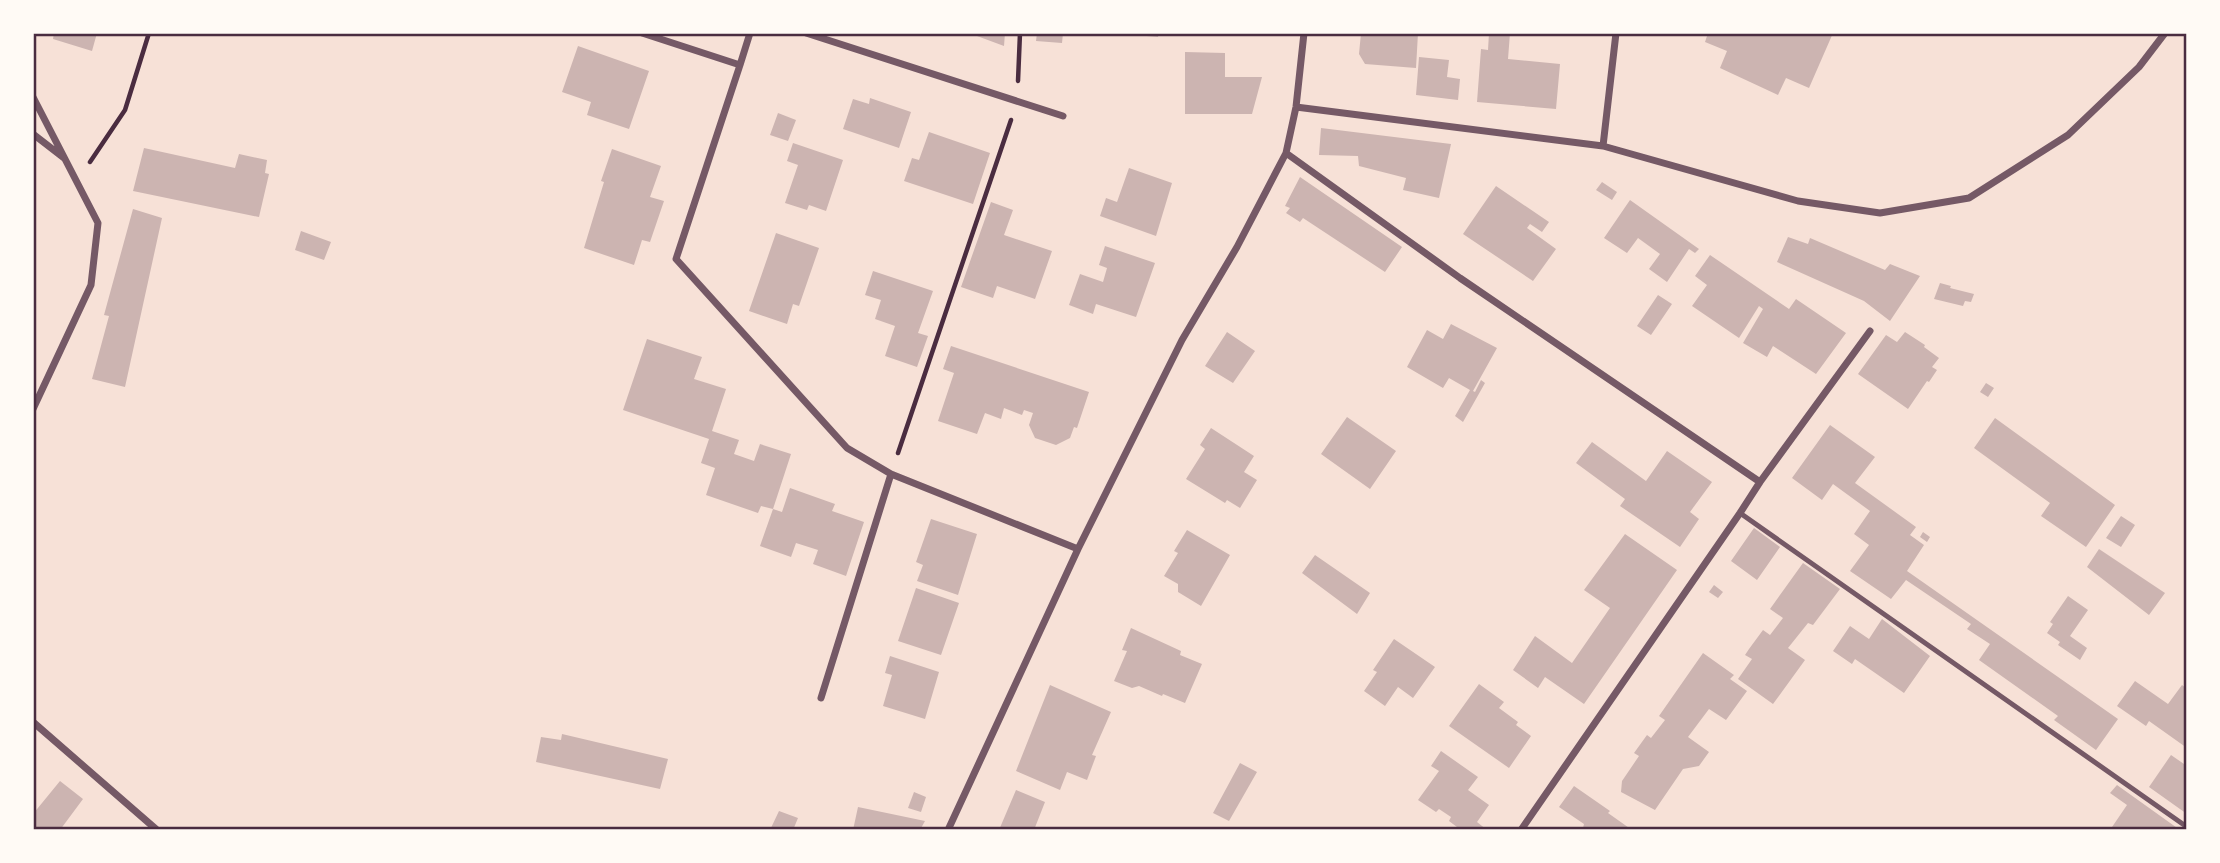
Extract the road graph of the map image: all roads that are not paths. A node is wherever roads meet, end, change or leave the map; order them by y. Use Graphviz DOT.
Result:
graph roads {
  1 [pos="642,33"];
  2 [pos="750,33"];
  3 [pos="806,33"];
  4 [pos="1304,33"];
  5 [pos="1616,33"];
  6 [pos="2165,33"];
  7 [pos="740,65"];
  8 [pos="33,97"];
  9 [pos="1296,107"];
  10 [pos="1063,116"];
  11 [pos="33,134"];
  12 [pos="1603,146"];
  13 [pos="1286,153"];
  14 [pos="67,160"];
  15 [pos="1870,331"];
  16 [pos="33,409"];
  17 [pos="891,474"];
  18 [pos="1760,482"];
  19 [pos="1740,513"];
  20 [pos="1078,549"];
  21 [pos="821,698"];
  22 [pos="33,722"];
  23 [pos="2187,827"];
  24 [pos="157,830"];
  25 [pos="948,830"];
  26 [pos="1521,830"];
  1 -- 7 [label="street"];
  2 -- 7 [label="street"];
  3 -- 10 [label="street"];
  4 -- 9 [label="street"];
  5 -- 12 [label="street"];
  6 -- 12 [label="street"];
  7 -- 17 [label="street"];
  8 -- 14 [label="street"];
  9 -- 12 [label="street"];
  9 -- 13 [label="street"];
  11 -- 14 [label="street"];
  13 -- 18 [label="street"];
  13 -- 20 [label="street"];
  14 -- 16 [label="street"];
  15 -- 18 [label="street"];
  17 -- 20 [label="street"];
  17 -- 21 [label="street"];
  18 -- 19 [label="street"];
  19 -- 23 [label="lane"];
  19 -- 26 [label="street"];
  20 -- 25 [label="street"];
  22 -- 24 [label="street"];
}
